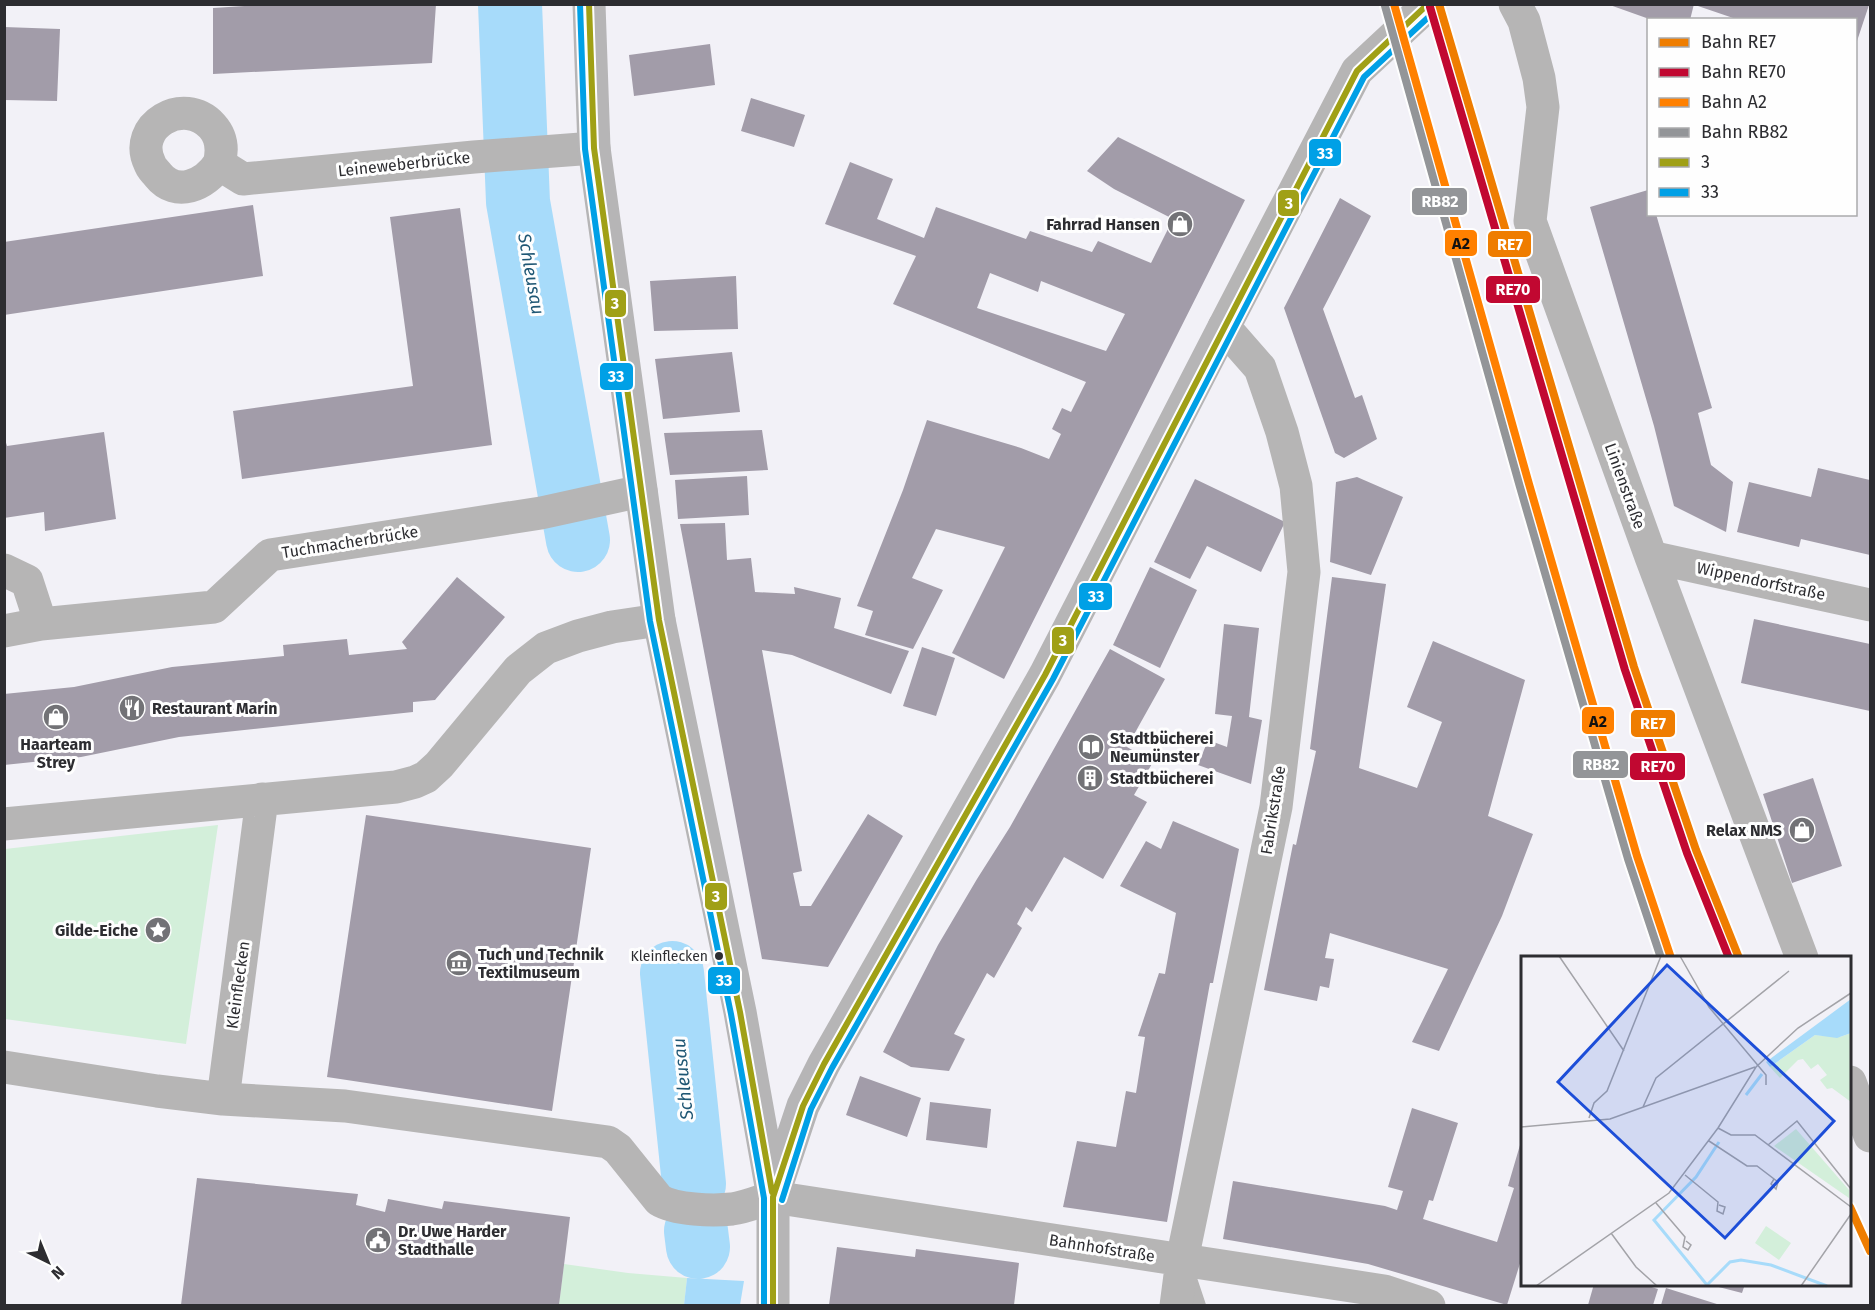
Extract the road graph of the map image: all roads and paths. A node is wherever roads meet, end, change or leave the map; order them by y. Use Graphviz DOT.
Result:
graph roads {
  1 [pos="589,4"];
  2 [pos="1429,4"];
  3 [pos="1515,4"];
  4 [pos="594,148"];
  5 [pos="219,164"];
  6 [pos="1224,327"];
  7 [pos="641,491"];
  8 [pos="1651,557"];
  9 [pos="4,570"];
  10 [pos="1870,605"];
  11 [pos="659,621"];
  12 [pos="41,624"];
  13 [pos="4,631"];
  14 [pos="262,799"];
  15 [pos="4,824"];
  16 [pos="1802,956"];
  17 [pos="4,1067"];
  18 [pos="1851,1085"];
  19 [pos="223,1099"];
  20 [pos="1870,1136"];
  21 [pos="773,1197"];
  22 [pos="1182,1260"];
  23 [pos="1361,1297"];
  24 [pos="773,1305"];
  25 [pos="1176,1305"];
  26 [pos="1197,1305"];
  27 [pos="1429,1305"];
  1 -- 4 [label="street"];
  2 -- 6 [label="street"];
  3 -- 8 [label="street, Linienstraße"];
  4 -- 5 [label="street, Leineweberbrücke"];
  4 -- 7 [label="street"];
  6 -- 21 [label="street"];
  6 -- 22 [label="street, Fabrikstraße"];
  7 -- 11 [label="street"];
  7 -- 12 [label="street, Tuchmacherbrücke"];
  8 -- 10 [label="street, Wippendorfstraße"];
  8 -- 16 [label="street, Linienstraße"];
  9 -- 12 [label="street"];
  11 -- 14 [label="street"];
  11 -- 21 [label="street"];
  12 -- 13 [label="street, Tuchmacherbrücke"];
  14 -- 15 [label="street"];
  14 -- 19 [label="street, Kleinflecken"];
  17 -- 19 [label="street"];
  18 -- 20 [label="street"];
  19 -- 21 [label="street"];
  21 -- 22 [label="street, Bahnhofstraße"];
  21 -- 24 [label="street"];
  22 -- 23 [label="street, Bahnhofstraße"];
  22 -- 25 [label="street, Fabrikstraße"];
  22 -- 26 [label="lane"];
  23 -- 27 [label="street, Bahnhofstraße"];
}
